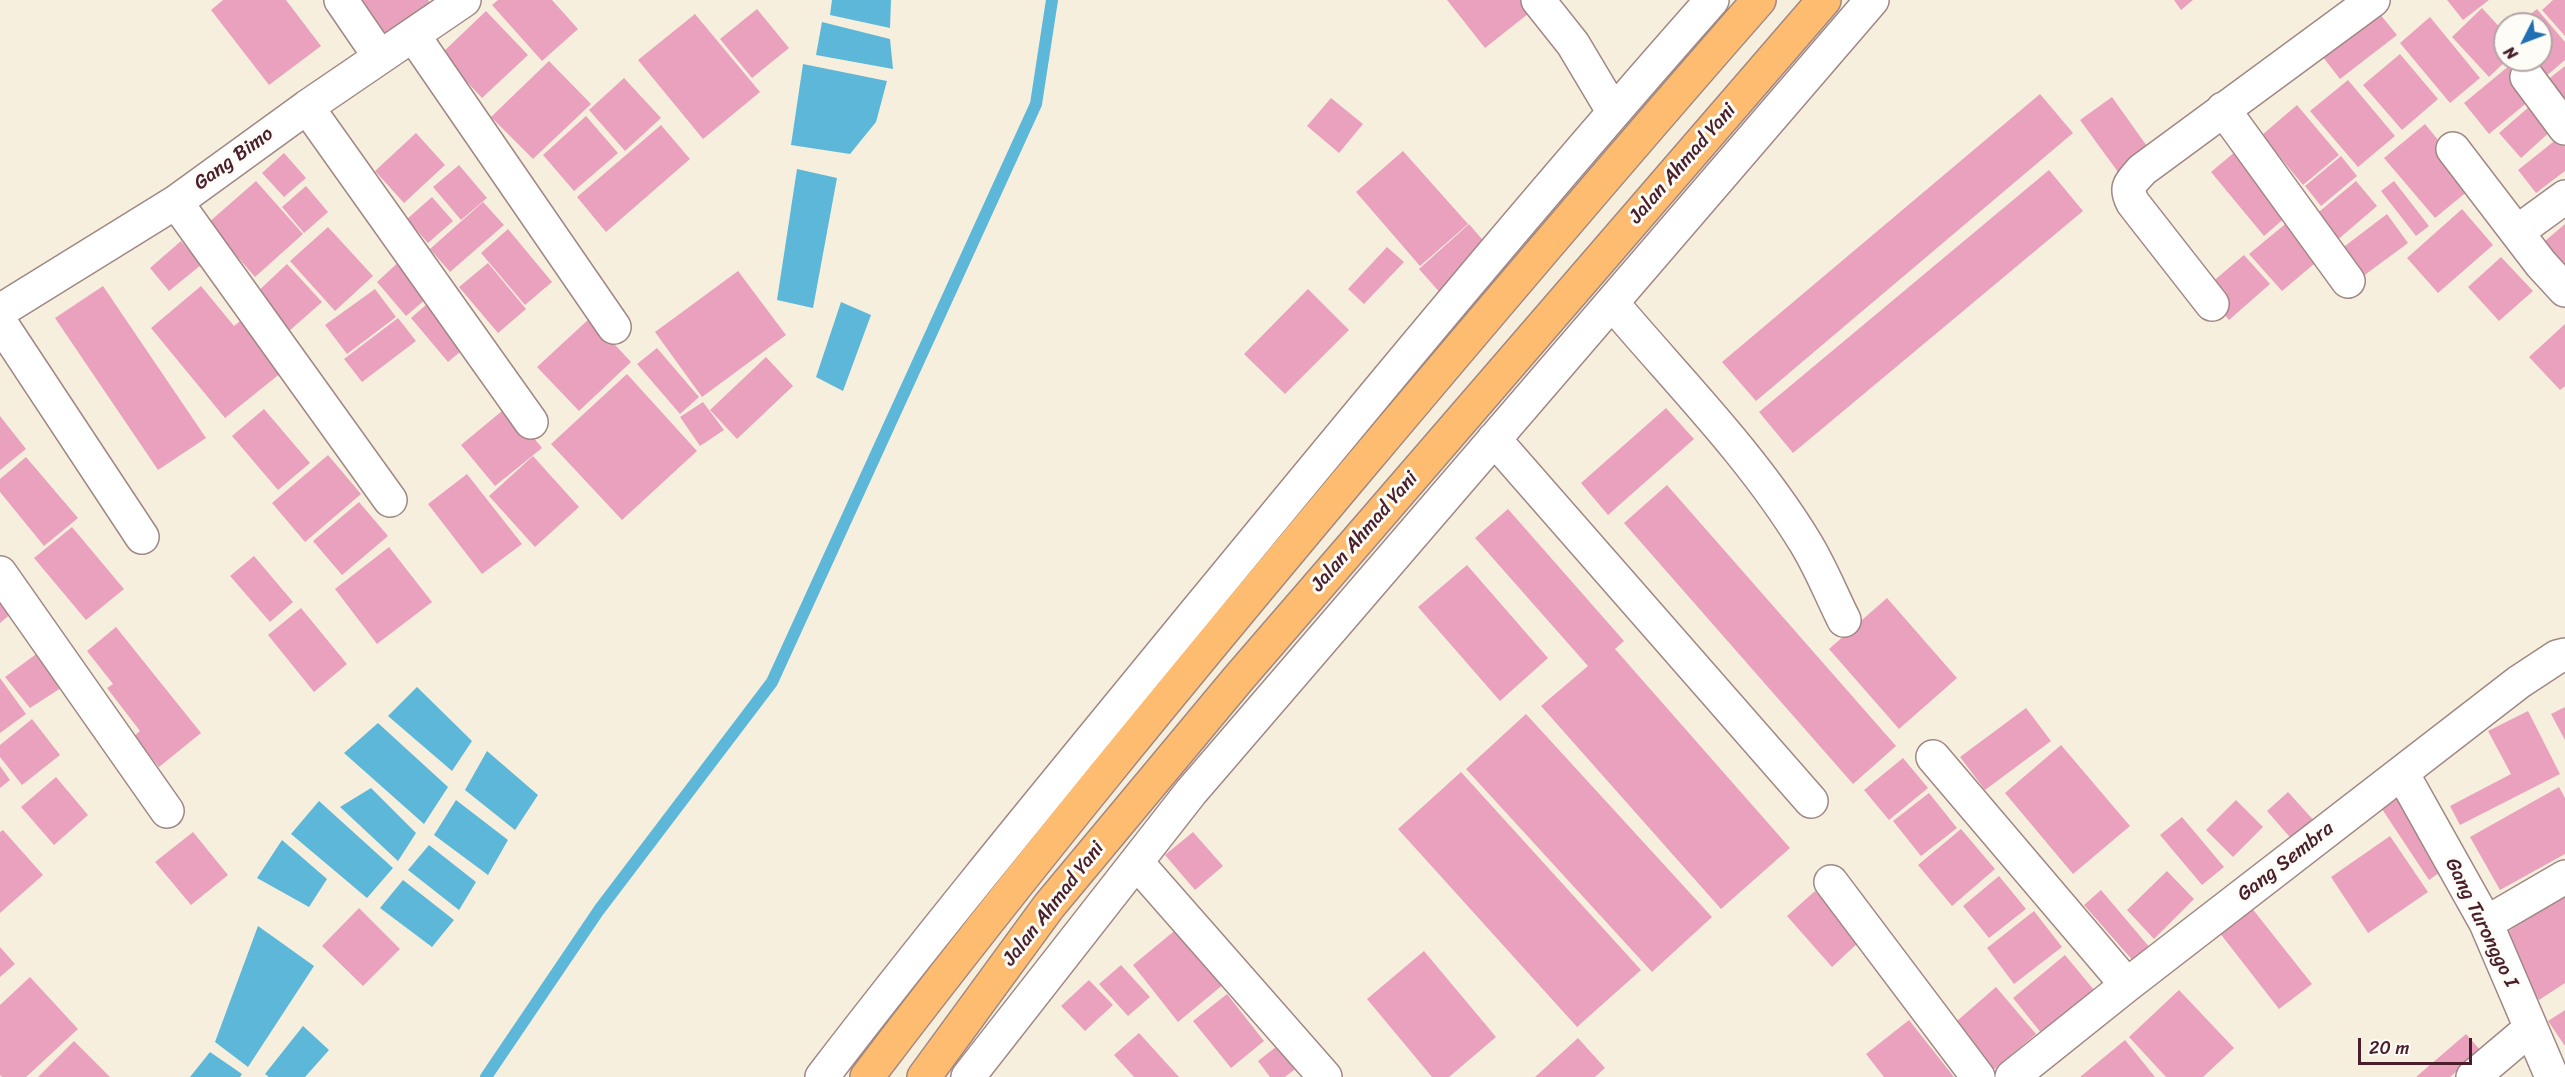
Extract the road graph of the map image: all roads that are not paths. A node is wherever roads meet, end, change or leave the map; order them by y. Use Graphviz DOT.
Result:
graph roads {
  1 [pos="341,0"];
  2 [pos="464,0"];
  3 [pos="1538,0"];
  4 [pos="1712,0"];
  5 [pos="1759,0"];
  6 [pos="1824,0"];
  7 [pos="1872,0"];
  8 [pos="2373,0"];
  9 [pos="413,35"];
  10 [pos="380,57"];
  11 [pos="2527,77"];
  12 [pos="307,107"];
  13 [pos="2223,109"];
  14 [pos="1613,111"];
  15 [pos="2565,128"];
  16 [pos="2453,149"];
  17 [pos="2565,197"];
  18 [pos="176,202"];
  19 [pos="2517,232"];
  20 [pos="2348,281"];
  21 [pos="2565,290"];
  22 [pos="1612,303"];
  23 [pos="2212,304"];
  24 [pos="0,311"];
  25 [pos="0,322"];
  26 [pos="614,327"];
  27 [pos="531,422"];
  28 [pos="1494,439"];
  29 [pos="390,500"];
  30 [pos="142,537"];
  31 [pos="0,573"];
  32 [pos="1844,620"];
  33 [pos="2565,655"];
  34 [pos="1933,757"];
  35 [pos="2402,773"];
  36 [pos="1811,801"];
  37 [pos="167,811"];
  38 [pos="1137,863"];
  39 [pos="2565,877"];
  40 [pos="1831,882"];
  41 [pos="2486,923"];
  42 [pos="2127,985"];
  43 [pos="2531,1028"];
  44 [pos="822,1077"];
  45 [pos="867,1077"];
  46 [pos="924,1077"];
  47 [pos="968,1077"];
  48 [pos="1325,1077"];
  49 [pos="1978,1077"];
  50 [pos="2012,1077"];
  51 [pos="2473,1077"];
  52 [pos="2552,1077"];
  1 -- 10 [label="street"];
  2 -- 9 [label="street, Gang Bimo"];
  3 -- 14 [label="street"];
  4 -- 14 [label="street"];
  5 -- 45 [label="highway, Jalan Ahmad Yani"];
  6 -- 46 [label="highway, Jalan Ahmad Yani"];
  7 -- 22 [label="street"];
  8 -- 13 [label="street"];
  9 -- 10 [label="street, Gang Bimo"];
  9 -- 26 [label="street"];
  10 -- 12 [label="street, Gang Bimo"];
  11 -- 15 [label="street"];
  12 -- 18 [label="street, Gang Bimo"];
  12 -- 27 [label="street"];
  13 -- 20 [label="street"];
  13 -- 23 [label="street"];
  14 -- 44 [label="street"];
  16 -- 19 [label="street"];
  17 -- 19 [label="street"];
  18 -- 24 [label="street, Gang Bimo"];
  18 -- 29 [label="street"];
  19 -- 21 [label="street"];
  22 -- 28 [label="street"];
  22 -- 32 [label="street"];
  25 -- 30 [label="street"];
  28 -- 36 [label="street"];
  28 -- 38 [label="street"];
  31 -- 37 [label="street"];
  33 -- 35 [label="street, Gang Sembra"];
  34 -- 42 [label="street"];
  35 -- 41 [label="street, Gang Turonggo I"];
  35 -- 42 [label="street, Gang Sembra"];
  38 -- 47 [label="street"];
  38 -- 48 [label="street"];
  39 -- 41 [label="street"];
  40 -- 49 [label="street"];
  41 -- 43 [label="street, Gang Turonggo I"];
  42 -- 50 [label="street, Gang Sembra"];
  43 -- 51 [label="street"];
  43 -- 52 [label="street, Gang Turonggo I"];
}
